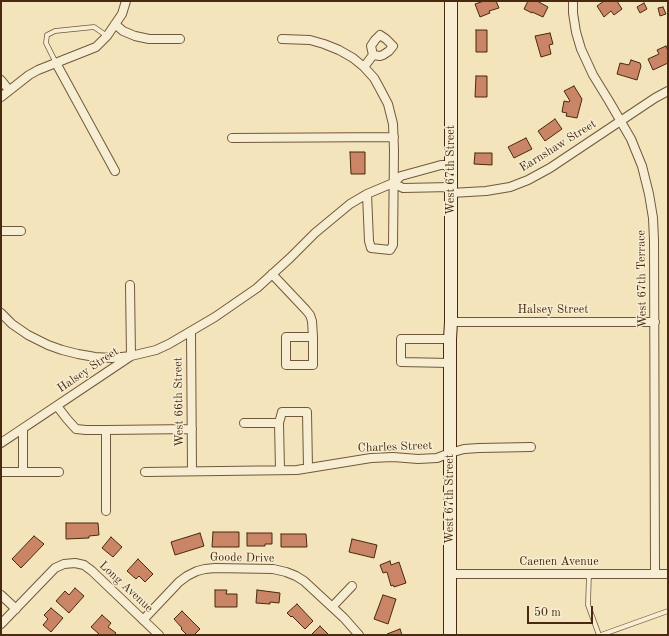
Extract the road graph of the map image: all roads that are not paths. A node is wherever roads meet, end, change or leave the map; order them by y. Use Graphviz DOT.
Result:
graph roads {
  1 [pos="126,1"];
  2 [pos="451,1"];
  3 [pos="573,1"];
  4 [pos="115,24"];
  5 [pos="107,36"];
  6 [pos="180,39"];
  7 [pos="282,39"];
  8 [pos="373,55"];
  9 [pos="56,63"];
  10 [pos="364,67"];
  11 [pos="1,80"];
  12 [pos="10,90"];
  13 [pos="668,90"];
  14 [pos="1,97"];
  15 [pos="621,120"];
  16 [pos="394,137"];
  17 [pos="232,138"];
  18 [pos="451,165"];
  19 [pos="115,171"];
  20 [pos="394,183"];
  21 [pos="451,190"];
  22 [pos="367,194"];
  23 [pos="1,231"];
  24 [pos="21,231"];
  25 [pos="272,274"];
  26 [pos="130,285"];
  27 [pos="1,313"];
  28 [pos="451,322"];
  29 [pos="655,322"];
  30 [pos="191,332"];
  31 [pos="313,337"];
  32 [pos="450,339"];
  33 [pos="132,356"];
  34 [pos="450,363"];
  35 [pos="57,406"];
  36 [pos="244,423"];
  37 [pos="279,423"];
  38 [pos="23,429"];
  39 [pos="192,429"];
  40 [pos="106,430"];
  41 [pos="1,444"];
  42 [pos="531,447"];
  43 [pos="450,453"];
  44 [pos="308,468"];
  45 [pos="280,470"];
  46 [pos="192,471"];
  47 [pos="1,472"];
  48 [pos="23,472"];
  49 [pos="59,472"];
  50 [pos="145,472"];
  51 [pos="106,510"];
  52 [pos="450,574"];
  53 [pos="589,574"];
  54 [pos="656,574"];
  55 [pos="668,574"];
  56 [pos="352,586"];
  57 [pos="1,595"];
  58 [pos="332,607"];
  59 [pos="16,609"];
  60 [pos="668,611"];
  61 [pos="143,620"];
  62 [pos="1,624"];
  63 [pos="159,635"];
  64 [pos="359,635"];
  65 [pos="450,635"];
  66 [pos="600,635"];
  1 -- 4 [label="street"];
  2 -- 18 [label="street, West 67th Street"];
  3 -- 15 [label="street, West 67th Terrace"];
  4 -- 5 [label="street"];
  4 -- 6 [label="street"];
  5 -- 9 [label="street"];
  5 -- 9 [label="lane"];
  7 -- 10 [label="street"];
  8 -- 10 [label="street"];
  9 -- 12 [label="street"];
  9 -- 19 [label="street"];
  10 -- 16 [label="street"];
  11 -- 12 [label="street"];
  12 -- 14 [label="street"];
  13 -- 15 [label="street, Earnshaw Street"];
  15 -- 21 [label="street, Earnshaw Street"];
  15 -- 29 [label="street, West 67th Terrace"];
  16 -- 17 [label="street"];
  16 -- 20 [label="street"];
  18 -- 20 [label="street, Halsey Street"];
  18 -- 21 [label="street, West 67th Street"];
  20 -- 21 [label="street"];
  20 -- 22 [label="street, Halsey Street"];
  20 -- 22 [label="street"];
  21 -- 28 [label="street, West 67th Street"];
  22 -- 25 [label="street, Halsey Street"];
  23 -- 24 [label="street"];
  25 -- 30 [label="street, Halsey Street"];
  25 -- 31 [label="street"];
  26 -- 33 [label="street"];
  27 -- 33 [label="street"];
  28 -- 29 [label="street, Halsey Street"];
  28 -- 32 [label="street, West 67th Street"];
  29 -- 54 [label="street, West 67th Terrace"];
  30 -- 33 [label="street, Halsey Street"];
  30 -- 39 [label="street, West 66th Street"];
  31 -- 31 [label="street"];
  32 -- 34 [label="street, West 67th Street"];
  32 -- 34 [label="street"];
  33 -- 35 [label="street, Halsey Street"];
  34 -- 43 [label="street, West 67th Street"];
  35 -- 38 [label="street, Halsey Street"];
  35 -- 40 [label="street"];
  36 -- 37 [label="street"];
  37 -- 44 [label="street"];
  37 -- 45 [label="street"];
  38 -- 41 [label="street, Halsey Street"];
  38 -- 48 [label="street"];
  39 -- 40 [label="street"];
  39 -- 46 [label="street, West 66th Street"];
  40 -- 51 [label="street"];
  42 -- 43 [label="street, Charles Street"];
  43 -- 44 [label="street, Charles Street"];
  43 -- 52 [label="street, West 67th Street"];
  44 -- 45 [label="street, Charles Street"];
  45 -- 46 [label="street, Charles Street"];
  46 -- 50 [label="street, Charles Street"];
  47 -- 48 [label="street"];
  48 -- 49 [label="street"];
  52 -- 53 [label="street, Caenen Avenue"];
  52 -- 65 [label="street, West 67th Street"];
  53 -- 54 [label="street, Caenen Avenue"];
  53 -- 66 [label="lane"];
  54 -- 55 [label="street, Caenen Avenue"];
  56 -- 58 [label="street"];
  57 -- 59 [label="street"];
  58 -- 61 [label="street, Goode Drive"];
  58 -- 64 [label="street, Goode Drive"];
  59 -- 61 [label="street, Long Avenue"];
  59 -- 62 [label="street, Long Avenue"];
  60 -- 66 [label="lane"];
  61 -- 63 [label="street, Long Avenue"];
}
